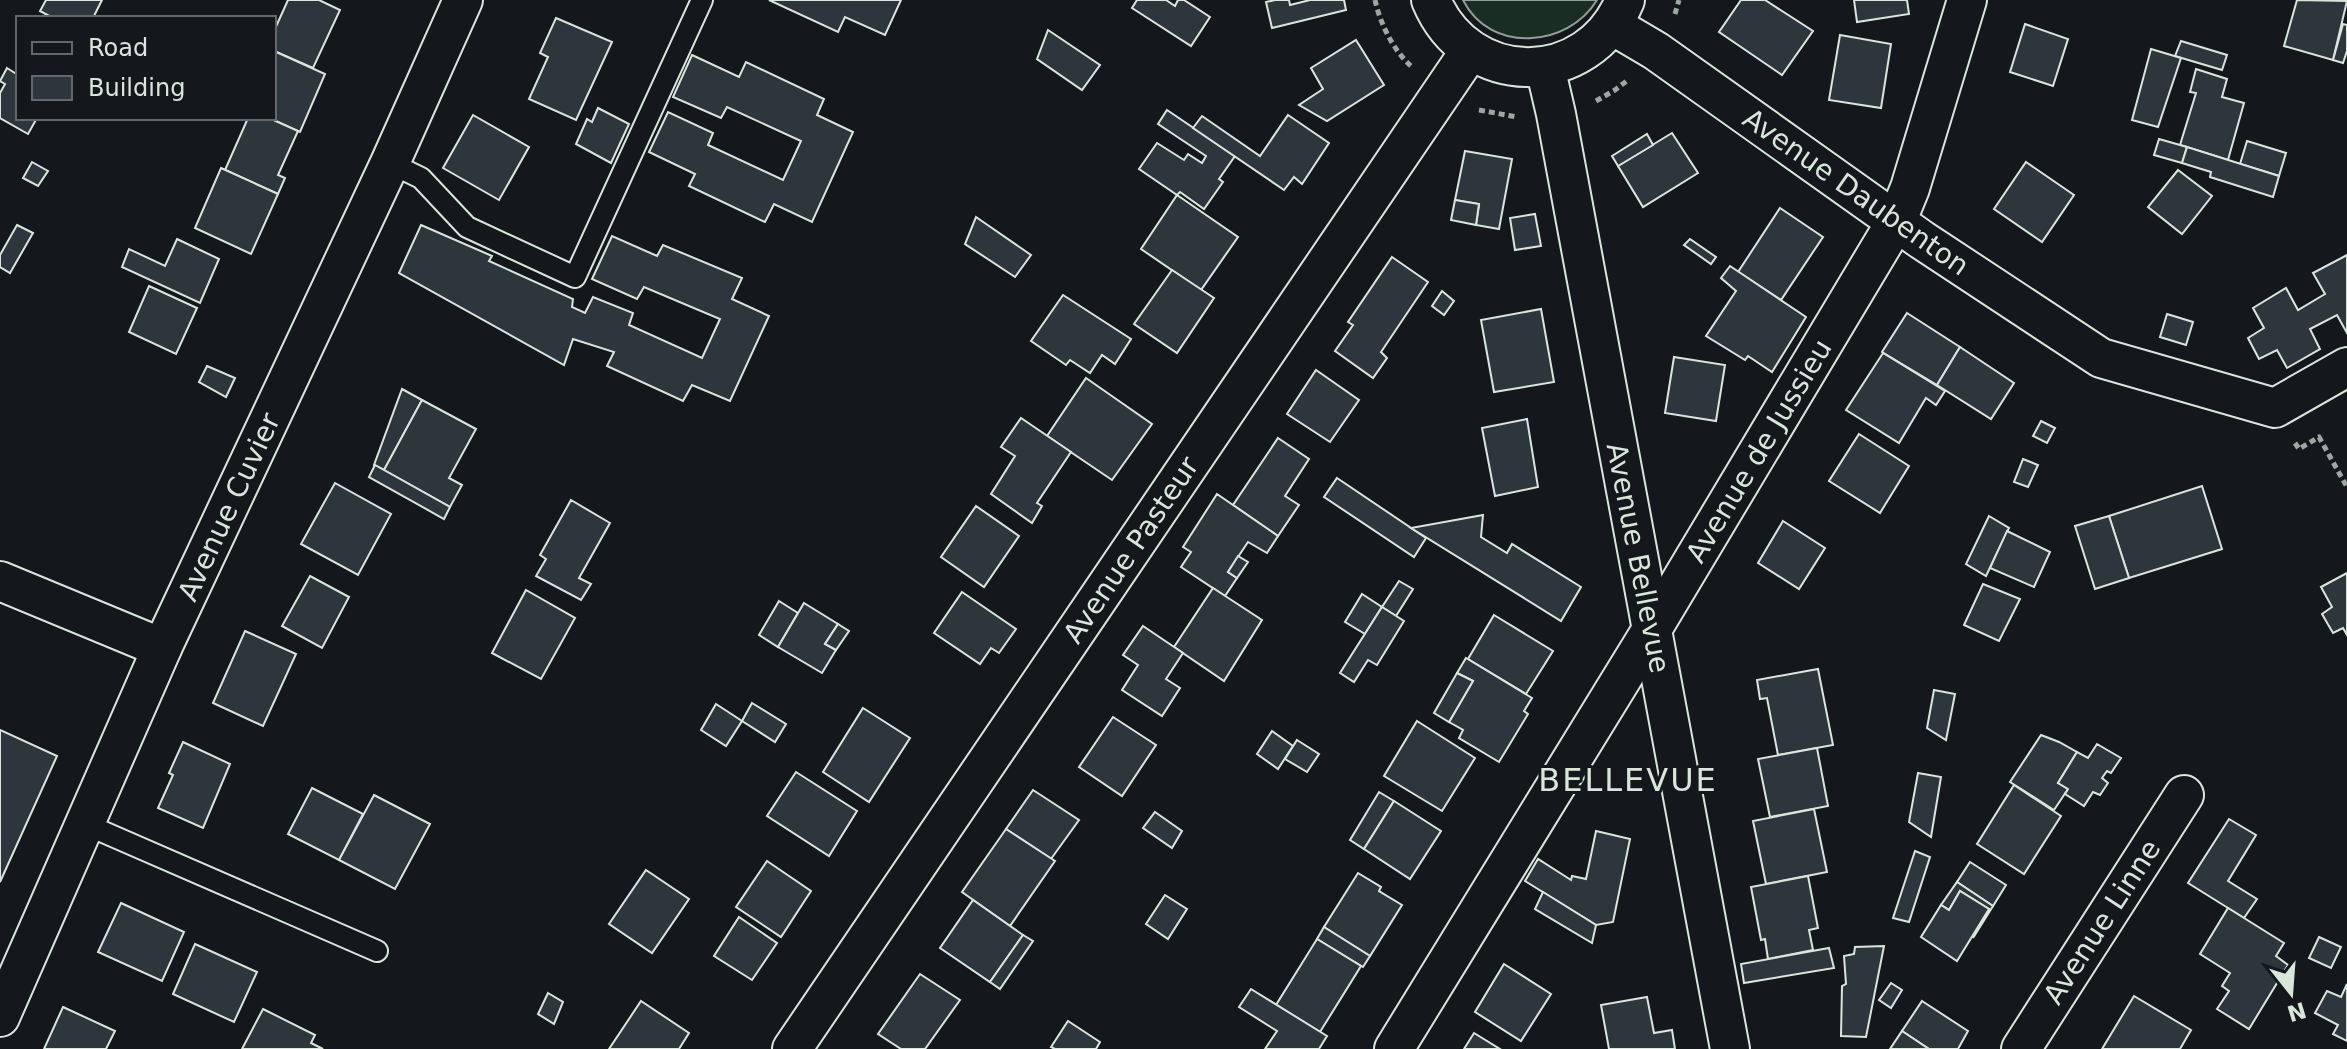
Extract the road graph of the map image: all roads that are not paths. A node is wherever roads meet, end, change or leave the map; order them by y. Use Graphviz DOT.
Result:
graph roads {
  1 [pos="463,0"];
  2 [pos="702,0"];
  3 [pos="1431,0"];
  4 [pos="1967,0"];
  5 [pos="1619,12"];
  6 [pos="1470,51"];
  7 [pos="1545,67"];
  8 [pos="390,163"];
  9 [pos="1897,220"];
  10 [pos="2347,367"];
  11 [pos="0,581"];
  12 [pos="1651,631"];
  13 [pos="162,648"];
  14 [pos="2184,795"];
  15 [pos="85,824"];
  16 [pos="377,951"];
  17 [pos="0,1017"];
  18 [pos="792,1049"];
  19 [pos="1394,1049"];
  20 [pos="1730,1049"];
  21 [pos="2021,1049"];
  1 -- 8 [label="street, Avenue Cuvier"];
  2 -- 8 [label="lane"];
  3 -- 6 [label="street"];
  4 -- 9 [label="street, Avenue de Jussieu"];
  5 -- 7 [label="street"];
  5 -- 9 [label="street, Avenue Daubenton"];
  6 -- 7 [label="street"];
  6 -- 18 [label="street, Avenue Pasteur"];
  7 -- 12 [label="street, Avenue Bellevue"];
  8 -- 13 [label="street, Avenue Cuvier"];
  9 -- 10 [label="street, Avenue Daubenton"];
  9 -- 12 [label="street, Avenue de Jussieu"];
  11 -- 13 [label="street"];
  12 -- 19 [label="street, Avenue de Jussieu"];
  12 -- 20 [label="street, Avenue Bellevue"];
  13 -- 15 [label="street, Avenue Cuvier"];
  14 -- 21 [label="street, Avenue Linne"];
  15 -- 16 [label="lane"];
  15 -- 17 [label="street, Avenue Cuvier"];
}
